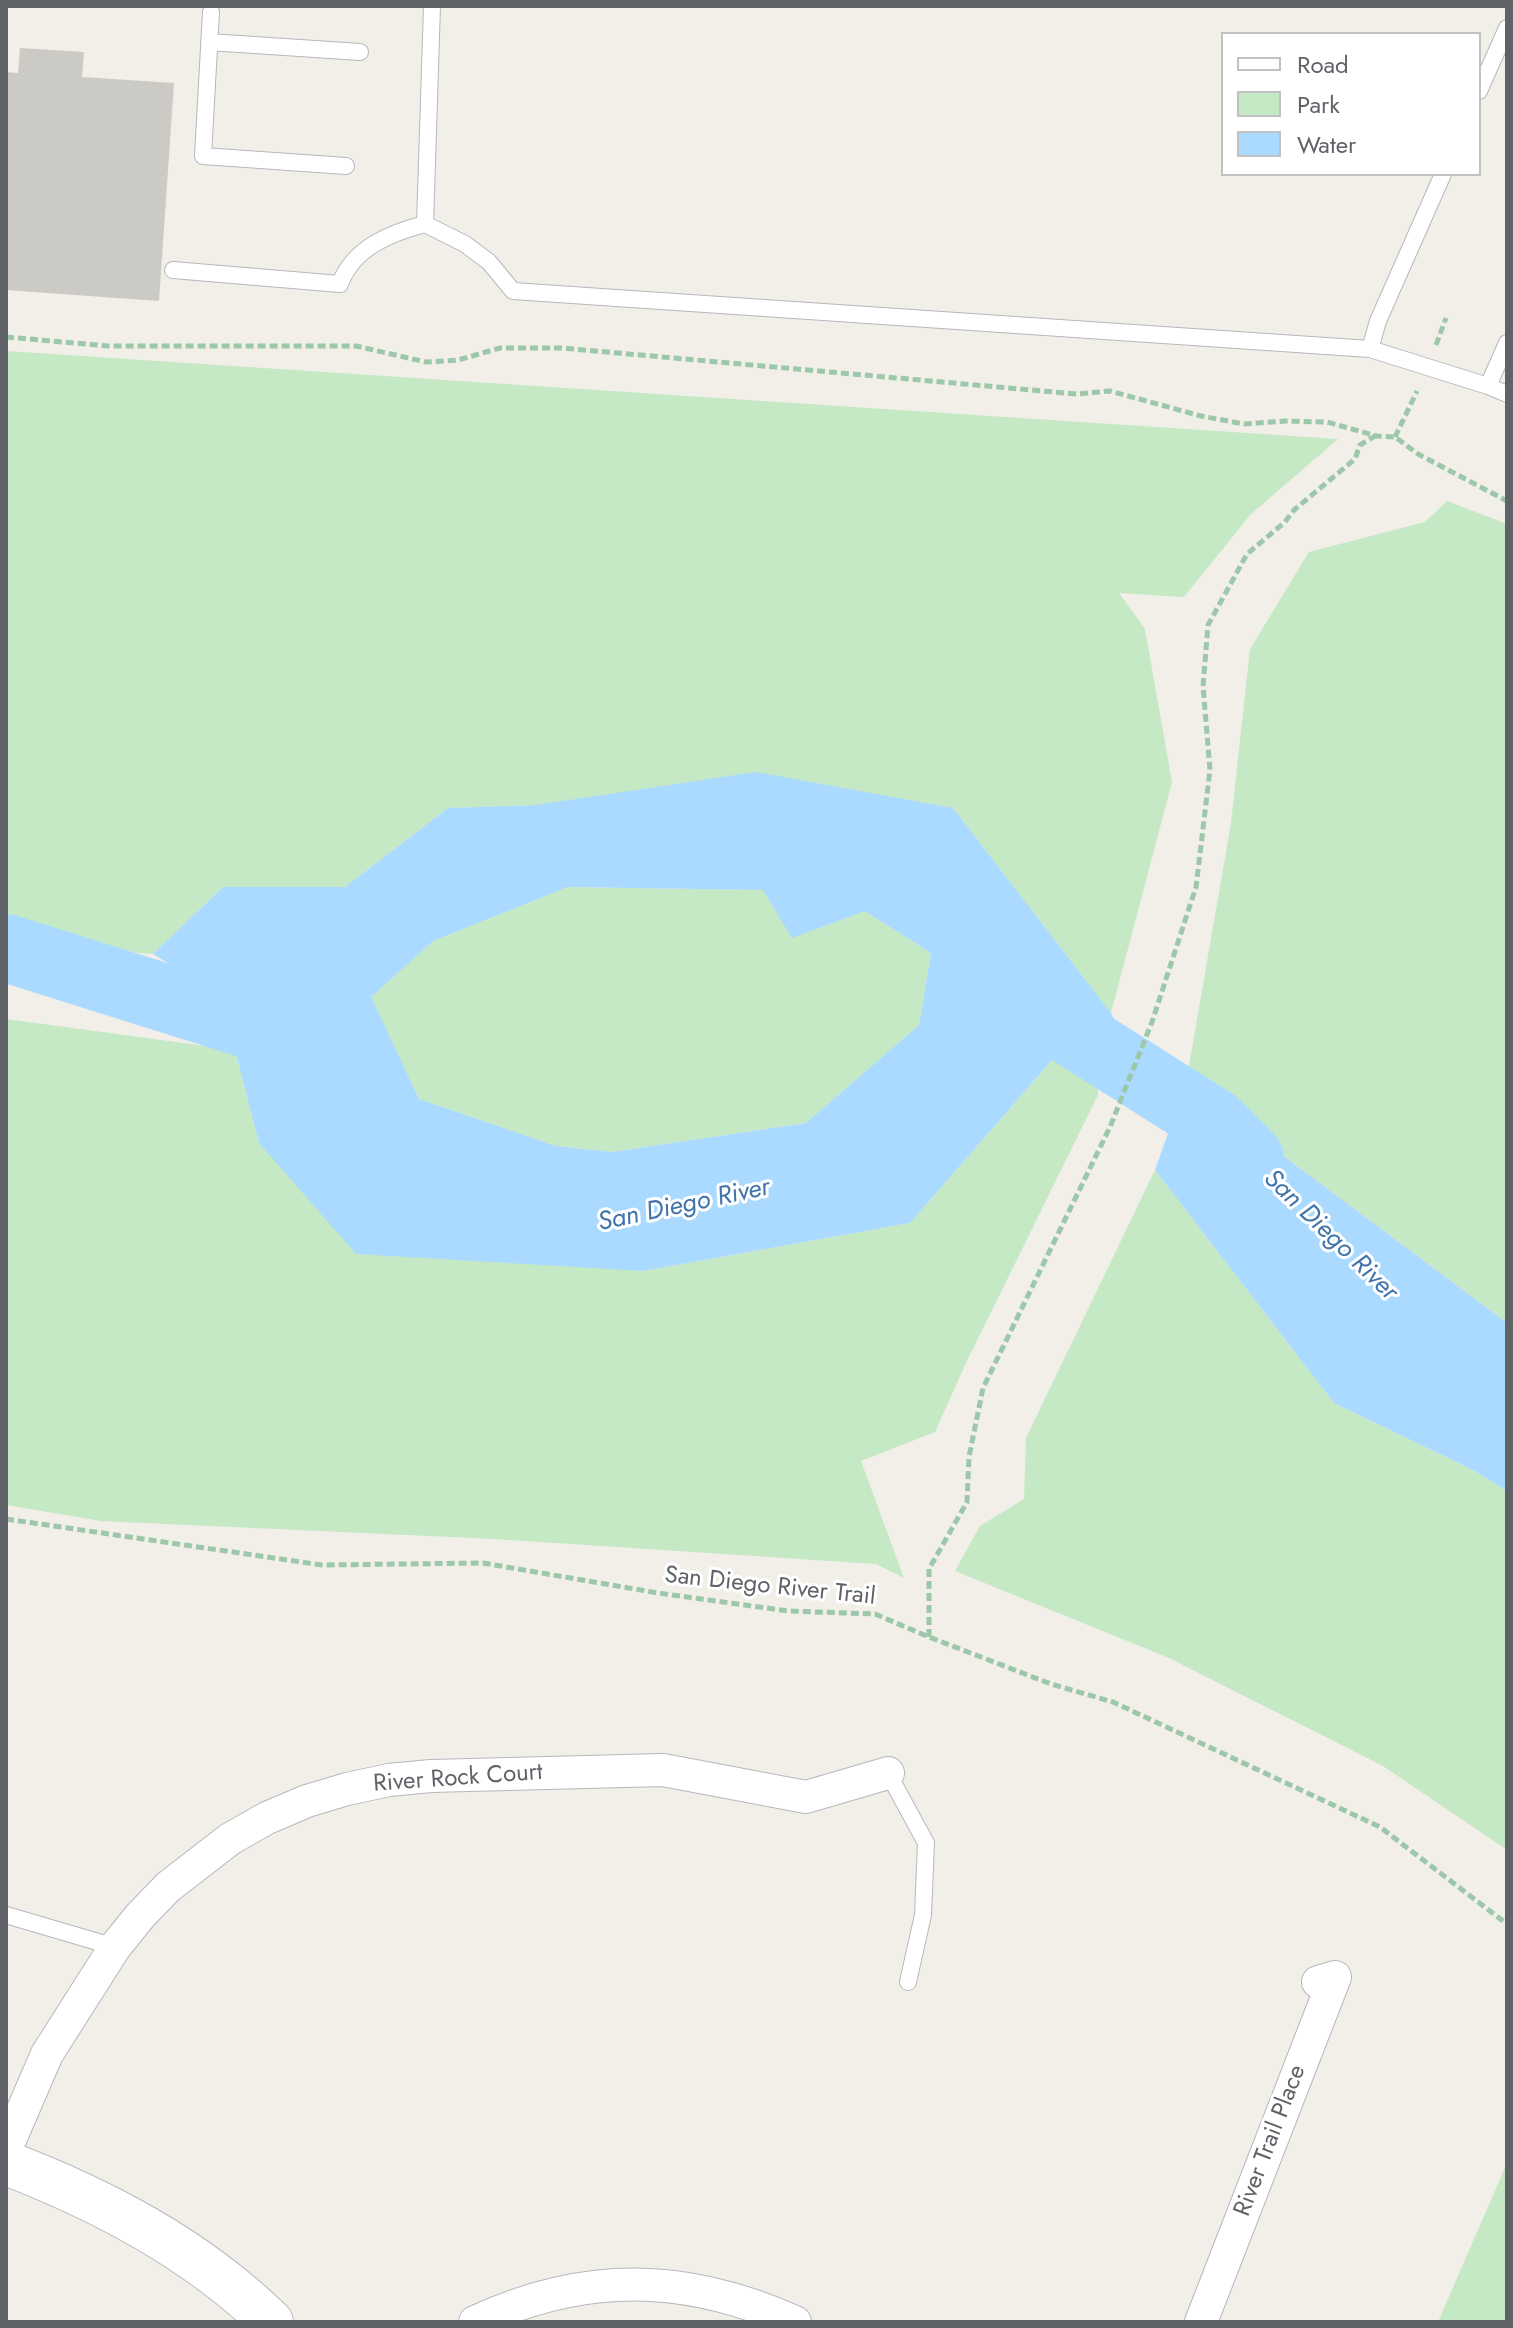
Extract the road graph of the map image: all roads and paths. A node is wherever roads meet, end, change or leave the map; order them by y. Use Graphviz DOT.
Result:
graph roads {
  1 [pos="432,6"];
  2 [pos="211,12"];
  3 [pos="1507,28"];
  4 [pos="209,42"];
  5 [pos="360,52"];
  6 [pos="1502,53"];
  7 [pos="1481,88"];
  8 [pos="346,166"];
  9 [pos="1442,176"];
  10 [pos="425,224"];
  11 [pos="173,270"];
  12 [pos="6,337"];
  13 [pos="1507,343"];
  14 [pos="1370,349"];
  15 [pos="1421,384"];
  16 [pos="1488,386"];
  17 [pos="1507,394"];
  18 [pos="1377,436"];
  19 [pos="1395,437"];
  20 [pos="1507,501"];
  21 [pos="6,1519"];
  22 [pos="929,1637"];
  23 [pos="888,1773"];
  24 [pos="6,1915"];
  25 [pos="1507,1924"];
  26 [pos="115,1947"];
  27 [pos="908,1982"];
  28 [pos="1318,1982"];
  29 [pos="6,2149"];
  30 [pos="6,2163"];
  31 [pos="271,2322"];
  32 [pos="475,2322"];
  33 [pos="795,2322"];
  34 [pos="1201,2322"];
  1 -- 10 [label="lane"];
  2 -- 4 [label="lane"];
  3 -- 6 [label="lane"];
  4 -- 5 [label="lane"];
  4 -- 8 [label="lane"];
  6 -- 7 [label="lane"];
  9 -- 14 [label="lane"];
  10 -- 11 [label="lane"];
  10 -- 14 [label="lane"];
  12 -- 18 [label="path"];
  13 -- 16 [label="lane"];
  14 -- 16 [label="lane"];
  15 -- 19 [label="path"];
  16 -- 17 [label="lane"];
  18 -- 19 [label="path"];
  18 -- 22 [label="path"];
  19 -- 20 [label="path"];
  21 -- 22 [label="path, San Diego River Trail"];
  22 -- 25 [label="path, San Diego River Trail"];
  23 -- 26 [label="street, River Rock Court"];
  23 -- 27 [label="lane"];
  24 -- 26 [label="lane"];
  26 -- 29 [label="street, River Rock Court"];
  28 -- 34 [label="street, River Trail Place"];
  30 -- 31 [label="street"];
  32 -- 33 [label="street"];
}
